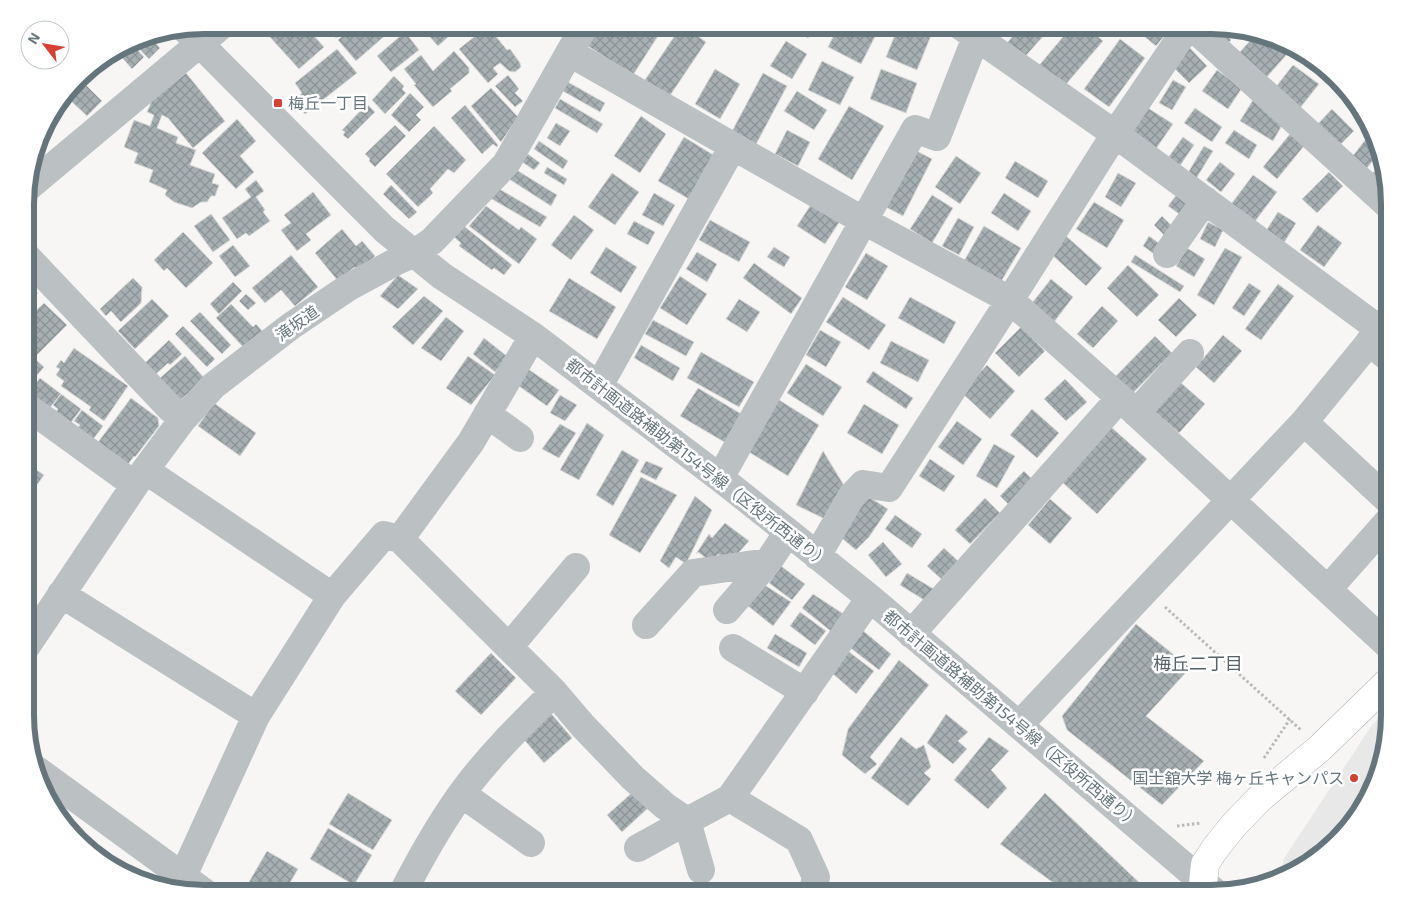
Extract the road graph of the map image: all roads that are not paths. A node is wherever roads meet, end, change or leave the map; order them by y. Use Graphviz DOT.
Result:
graph roads {
  1 [pos="581,34"];
  2 [pos="967,34"];
  3 [pos="972,34"];
  4 [pos="1183,34"];
  5 [pos="1199,34"];
  6 [pos="193,36"];
  7 [pos="570,53"];
  8 [pos="1115,134"];
  9 [pos="733,146"];
  10 [pos="35,180"];
  11 [pos="1381,199"];
  12 [pos="1205,200"];
  13 [pos="864,221"];
  14 [pos="413,254"];
  15 [pos="1167,254"];
  16 [pos="34,264"];
  17 [pos="1010,300"];
  18 [pos="533,336"];
  19 [pos="1381,336"];
  20 [pos="1381,338"];
  21 [pos="1190,353"];
  22 [pos="599,386"];
  23 [pos="1128,406"];
  24 [pos="34,411"];
  25 [pos="487,414"];
  26 [pos="183,419"];
  27 [pos="1304,422"];
  28 [pos="520,438"];
  29 [pos="140,477"];
  30 [pos="720,478"];
  31 [pos="1381,494"];
  32 [pos="1231,500"];
  33 [pos="1381,529"];
  34 [pos="788,532"];
  35 [pos="400,539"];
  36 [pos="817,556"];
  37 [pos="768,562"];
  38 [pos="576,567"];
  39 [pos="1328,589"];
  40 [pos="61,594"];
  41 [pos="332,596"];
  42 [pos="870,598"];
  43 [pos="727,610"];
  44 [pos="646,625"];
  45 [pos="911,634"];
  46 [pos="34,635"];
  47 [pos="1381,639"];
  48 [pos="509,647"];
  49 [pos="733,648"];
  50 [pos="1381,689"];
  51 [pos="554,692"];
  52 [pos="805,692"];
  53 [pos="256,716"];
  54 [pos="1019,725"];
  55 [pos="45,776"];
  56 [pos="462,794"];
  57 [pos="730,798"];
  58 [pos="687,821"];
  59 [pos="530,843"];
  60 [pos="638,848"];
  61 [pos="701,870"];
  62 [pos="183,876"];
  63 [pos="194,885"];
  64 [pos="407,885"];
  65 [pos="814,885"];
  66 [pos="1202,885"];
  67 [pos="1208,885"];
  1 -- 7 [label="street, 滝坂道"];
  2 -- 13 [label="street"];
  3 -- 8 [label="street"];
  4 -- 8 [label="street"];
  5 -- 11 [label="street"];
  6 -- 10 [label="street"];
  6 -- 14 [label="street, 都市計画道路補助第154号線（区役所西通り）"];
  7 -- 9 [label="street"];
  7 -- 14 [label="street, 滝坂道"];
  8 -- 12 [label="street"];
  8 -- 17 [label="street"];
  9 -- 13 [label="street"];
  9 -- 22 [label="street"];
  12 -- 15 [label="street"];
  12 -- 19 [label="street"];
  13 -- 17 [label="street"];
  13 -- 30 [label="street"];
  14 -- 18 [label="street, 都市計画道路補助第154号線（区役所西通り）"];
  14 -- 26 [label="street, 滝坂道"];
  16 -- 26 [label="street"];
  17 -- 23 [label="street"];
  17 -- 36 [label="street"];
  18 -- 22 [label="street, 都市計画道路補助第154号線（区役所西通り）"];
  18 -- 25 [label="street"];
  20 -- 27 [label="street"];
  21 -- 23 [label="street"];
  22 -- 30 [label="street, 都市計画道路補助第154号線（区役所西通り）"];
  23 -- 32 [label="street"];
  23 -- 45 [label="street"];
  24 -- 29 [label="street"];
  25 -- 28 [label="street"];
  25 -- 35 [label="street"];
  26 -- 29 [label="street, 滝坂道"];
  27 -- 31 [label="street"];
  27 -- 32 [label="street"];
  29 -- 40 [label="street, 滝坂道"];
  29 -- 41 [label="street"];
  30 -- 34 [label="street, 都市計画道路補助第154号線（区役所西通り）"];
  32 -- 39 [label="street"];
  32 -- 54 [label="street"];
  33 -- 39 [label="street"];
  34 -- 36 [label="street, 都市計画道路補助第154号線（区役所西通り）"];
  34 -- 37 [label="street"];
  35 -- 41 [label="street"];
  35 -- 48 [label="street"];
  36 -- 42 [label="street, 都市計画道路補助第154号線（区役所西通り）"];
  37 -- 43 [label="street"];
  37 -- 44 [label="street"];
  38 -- 48 [label="street"];
  39 -- 47 [label="street"];
  40 -- 46 [label="street, 滝坂道"];
  40 -- 53 [label="street"];
  41 -- 53 [label="street"];
  42 -- 45 [label="street, 都市計画道路補助第154号線（区役所西通り）"];
  42 -- 52 [label="street"];
  45 -- 54 [label="street, 都市計画道路補助第154号線（区役所西通り）"];
  48 -- 51 [label="street"];
  49 -- 52 [label="street"];
  50 -- 67 [label="main road"];
  51 -- 56 [label="street"];
  51 -- 58 [label="street"];
  52 -- 57 [label="street"];
  53 -- 62 [label="street"];
  54 -- 66 [label="street, 都市計画道路補助第154号線（区役所西通り）"];
  55 -- 62 [label="street"];
  56 -- 59 [label="street"];
  56 -- 64 [label="street"];
  57 -- 58 [label="street"];
  57 -- 65 [label="street"];
  58 -- 60 [label="street"];
  58 -- 61 [label="street"];
  62 -- 63 [label="street"];
}
